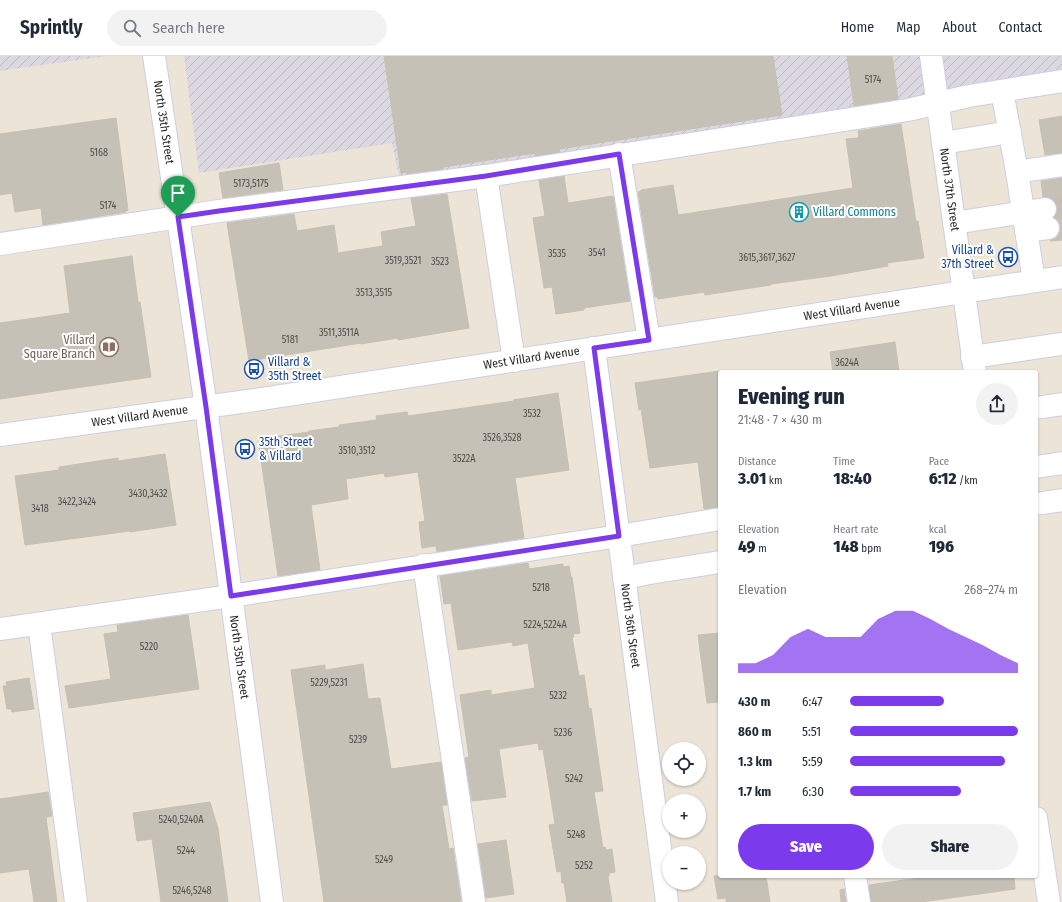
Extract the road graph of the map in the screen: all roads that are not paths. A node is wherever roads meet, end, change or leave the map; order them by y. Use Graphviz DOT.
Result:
graph roads {
  1 [pos="154,56"];
  2 [pos="931,56"];
  3 [pos="1062,81"];
  4 [pos="1002,91"];
  5 [pos="937,103"];
  6 [pos="1010,132"];
  7 [pos="943,143"];
  8 [pos="619,154"];
  9 [pos="1062,165"];
  10 [pos="1017,172"];
  11 [pos="486,176"];
  12 [pos="178,217"];
  13 [pos="1047,219"];
  14 [pos="1025,222"];
  15 [pos="954,223"];
  16 [pos="0,244"];
  17 [pos="1062,277"];
  18 [pos="1034,281"];
  19 [pos="963,291"];
  20 [pos="649,340"];
  21 [pos="1062,344"];
  22 [pos="594,348"];
  23 [pos="514,361"];
  24 [pos="973,365"];
  25 [pos="1062,404"];
  26 [pos="206,407"];
  27 [pos="1038,408"];
  28 [pos="0,435"];
  29 [pos="1062,463"];
  30 [pos="1038,467"];
  31 [pos="1062,500"];
  32 [pos="1038,504"];
  33 [pos="718,518"];
  34 [pos="619,536"];
  35 [pos="718,562"];
  36 [pos="424,565"];
  37 [pos="624,578"];
  38 [pos="231,596"];
  39 [pos="39,624"];
  40 [pos="0,629"];
  41 [pos="1038,831"];
  42 [pos="855,878"];
  43 [pos="76,902"];
  44 [pos="272,902"];
  45 [pos="474,902"];
  46 [pos="667,902"];
  47 [pos="859,902"];
  48 [pos="1049,902"];
  1 -- 12 [label="street, North 35th Street"];
  2 -- 5 [label="street, North 37th Street"];
  3 -- 4 [label="street"];
  4 -- 5 [label="street"];
  4 -- 6 [label="street"];
  5 -- 7 [label="street, North 37th Street"];
  5 -- 8 [label="street"];
  6 -- 7 [label="street"];
  6 -- 10 [label="street"];
  7 -- 15 [label="street, North 37th Street"];
  8 -- 11 [label="street"];
  8 -- 20 [label="street"];
  9 -- 10 [label="street"];
  10 -- 14 [label="street"];
  11 -- 12 [label="street"];
  11 -- 23 [label="street"];
  12 -- 16 [label="street"];
  12 -- 26 [label="street, North 35th Street"];
  13 -- 14 [label="street"];
  14 -- 15 [label="street"];
  14 -- 18 [label="street"];
  15 -- 19 [label="street, North 37th Street"];
  17 -- 18 [label="street, West Villard Avenue"];
  18 -- 19 [label="street, West Villard Avenue"];
  19 -- 20 [label="street, West Villard Avenue"];
  19 -- 24 [label="street, North 37th Street"];
  20 -- 22 [label="street, West Villard Avenue"];
  21 -- 24 [label="street"];
  22 -- 23 [label="street, West Villard Avenue"];
  22 -- 34 [label="street, North 36th Street"];
  23 -- 26 [label="street, West Villard Avenue"];
  25 -- 27 [label="street"];
  26 -- 28 [label="street, West Villard Avenue"];
  26 -- 38 [label="street, North 35th Street"];
  29 -- 30 [label="street"];
  31 -- 32 [label="street"];
  33 -- 34 [label="street"];
  34 -- 36 [label="street"];
  34 -- 37 [label="street, North 36th Street"];
  35 -- 37 [label="street"];
  36 -- 38 [label="street"];
  36 -- 45 [label="street"];
  37 -- 46 [label="street, North 36th Street"];
  38 -- 39 [label="street"];
  38 -- 44 [label="street, North 35th Street"];
  39 -- 40 [label="street"];
  39 -- 43 [label="street"];
  41 -- 48 [label="street"];
  42 -- 47 [label="street"];
}
